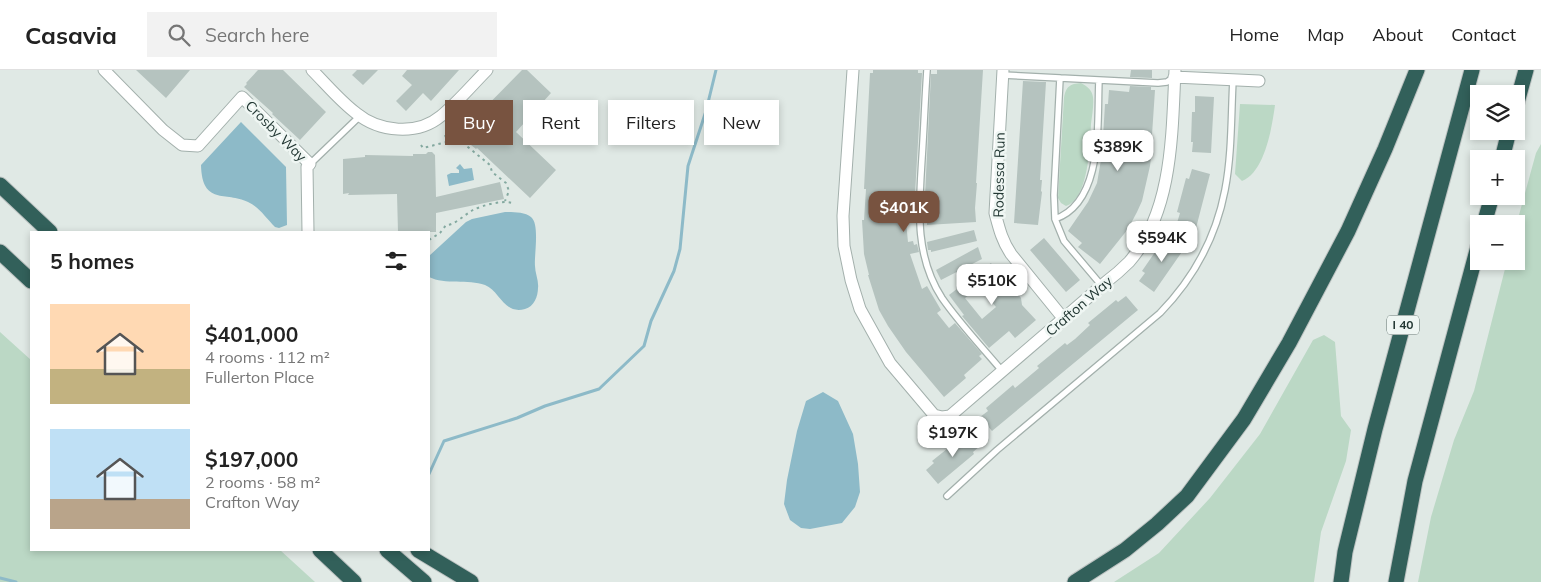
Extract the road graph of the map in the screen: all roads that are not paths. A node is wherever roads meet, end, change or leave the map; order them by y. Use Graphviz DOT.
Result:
graph roads {
  1 [pos="104,70"];
  2 [pos="312,70"];
  3 [pos="487,70"];
  4 [pos="853,70"];
  5 [pos="927,70"];
  6 [pos="1417,70"];
  7 [pos="1472,70"];
  8 [pos="1526,70"];
  9 [pos="1002,73"];
  10 [pos="1174,73"];
  11 [pos="1060,78"];
  12 [pos="1099,80"];
  13 [pos="1233,80"];
  14 [pos="1259,81"];
  15 [pos="1522,85"];
  16 [pos="360,116"];
  17 [pos="310,164"];
  18 [pos="0,185"];
  19 [pos="1056,218"];
  20 [pos="49,231"];
  21 [pos="308,231"];
  22 [pos="0,252"];
  23 [pos="1472,270"];
  24 [pos="30,280"];
  25 [pos="1102,286"];
  26 [pos="1063,318"];
  27 [pos="1003,372"];
  28 [pos="947,496"];
  29 [pos="321,551"];
  30 [pos="388,551"];
  31 [pos="420,551"];
  32 [pos="354,582"];
  33 [pos="424,582"];
  34 [pos="471,582"];
  35 [pos="1075,582"];
  36 [pos="1340,582"];
  37 [pos="1396,582"];
  1 -- 17 [label="street, Crosby Way"];
  2 -- 16 [label="street"];
  3 -- 16 [label="street"];
  4 -- 27 [label="street, Crafton Way"];
  5 -- 27 [label="lane"];
  6 -- 35 [label="highway"];
  7 -- 36 [label="highway, I 40"];
  8 -- 15 [label="highway"];
  9 -- 11 [label="lane"];
  9 -- 26 [label="street, Rodessa Run"];
  10 -- 12 [label="lane"];
  10 -- 13 [label="street"];
  10 -- 25 [label="street, Crafton Way"];
  11 -- 12 [label="lane"];
  11 -- 19 [label="lane"];
  12 -- 19 [label="lane"];
  13 -- 14 [label="street"];
  13 -- 28 [label="lane"];
  16 -- 17 [label="lane"];
  17 -- 21 [label="street, Crosby Way"];
  18 -- 20 [label="highway"];
  19 -- 25 [label="lane"];
  22 -- 24 [label="highway"];
  23 -- 37 [label="highway"];
  25 -- 26 [label="street, Crafton Way"];
  26 -- 27 [label="street, Crafton Way"];
  29 -- 32 [label="highway"];
  30 -- 33 [label="highway"];
  31 -- 34 [label="highway"];
}
